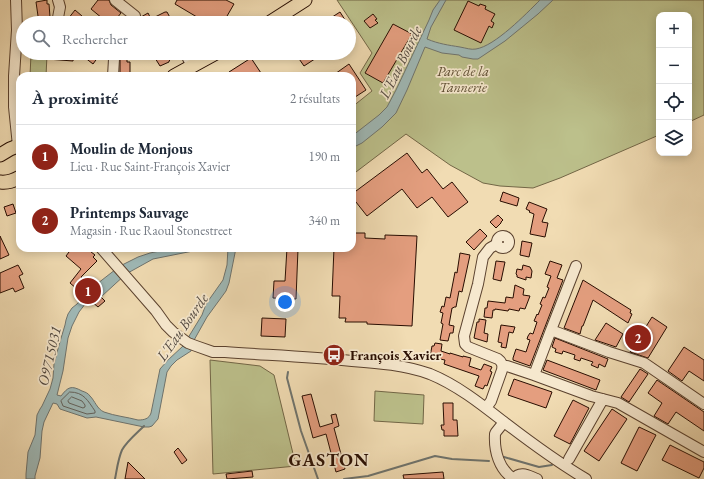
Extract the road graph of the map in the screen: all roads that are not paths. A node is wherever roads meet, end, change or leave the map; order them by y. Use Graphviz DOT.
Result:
graph roads {
  1 [pos="16,0"];
  2 [pos="58,0"];
  3 [pos="115,0"];
  4 [pos="306,0"];
  5 [pos="17,16"];
  6 [pos="58,16"];
  7 [pos="135,16"];
  8 [pos="280,16"];
  9 [pos="16,53"];
  10 [pos="114,60"];
  11 [pos="187,60"];
  12 [pos="205,60"];
  13 [pos="190,70"];
  14 [pos="113,72"];
  15 [pos="16,126"];
  16 [pos="16,147"];
  17 [pos="0,155"];
  18 [pos="16,179"];
  19 [pos="0,182"];
  20 [pos="497,244"];
  21 [pos="104,252"];
  22 [pos="576,266"];
  23 [pos="551,330"];
  24 [pos="503,366"];
  25 [pos="534,375"];
  26 [pos="603,399"];
  27 [pos="704,404"];
  28 [pos="486,408"];
  29 [pos="504,422"];
  30 [pos="704,452"];
  31 [pos="569,459"];
  32 [pos="514,479"];
  33 [pos="537,479"];
  34 [pos="586,479"];
  1 -- 5 [label="street"];
  2 -- 6 [label="street"];
  3 -- 7 [label="street"];
  4 -- 8 [label="main road"];
  9 -- 15 [label="street"];
  10 -- 14 [label="street"];
  11 -- 13 [label="street"];
  12 -- 13 [label="main road"];
  16 -- 17 [label="main road"];
  18 -- 19 [label="main road"];
  20 -- 24 [label="street"];
  21 -- 28 [label="street"];
  22 -- 23 [label="street"];
  23 -- 25 [label="street"];
  23 -- 27 [label="street"];
  24 -- 25 [label="street"];
  24 -- 28 [label="street"];
  25 -- 26 [label="street"];
  26 -- 30 [label="street"];
  26 -- 31 [label="street"];
  28 -- 29 [label="street"];
  29 -- 32 [label="street"];
  29 -- 34 [label="street"];
  32 -- 33 [label="street"];
}
